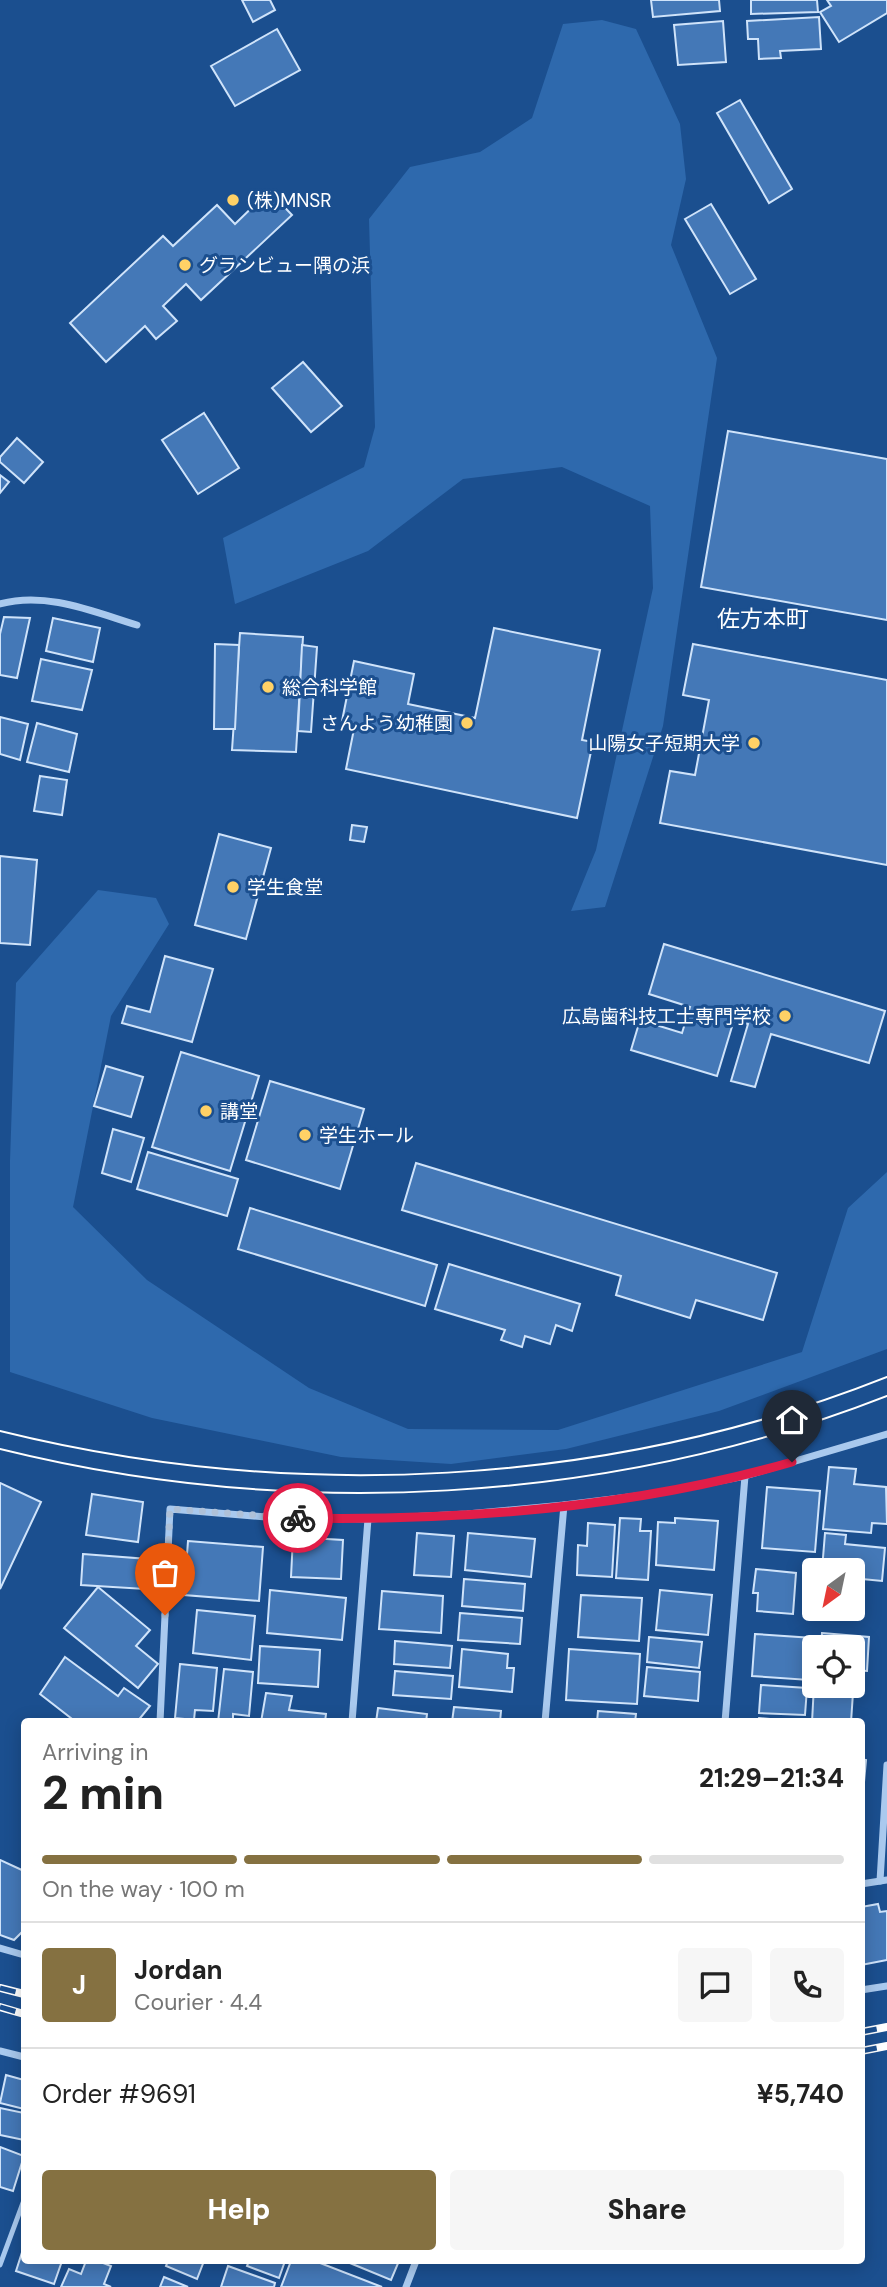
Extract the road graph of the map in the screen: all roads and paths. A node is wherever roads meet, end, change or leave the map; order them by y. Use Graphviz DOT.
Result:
graph roads {
  1 [pos="0,604"];
  2 [pos="137,625"];
  3 [pos="887,1434"];
  4 [pos="745,1476"];
  5 [pos="564,1506"];
  6 [pos="368,1519"];
  7 [pos="160,1718"];
  8 [pos="352,1718"];
  9 [pos="545,1718"];
  10 [pos="725,1718"];
  11 [pos="887,1765"];
  12 [pos="883,1880"];
  13 [pos="865,1883"];
  14 [pos="0,1948"];
  15 [pos="21,1954"];
  16 [pos="887,1986"];
  17 [pos="865,1989"];
  18 [pos="0,2051"];
  19 [pos="21,2056"];
  20 [pos="21,2208"];
  21 [pos="0,2264"];
  22 [pos="415,2264"];
  23 [pos="406,2287"];
  1 -- 2 [label="street"];
  3 -- 4 [label="street"];
  4 -- 5 [label="street"];
  4 -- 10 [label="street"];
  5 -- 6 [label="street"];
  5 -- 9 [label="street"];
  6 -- 7 [label="street"];
  6 -- 8 [label="street"];
  11 -- 12 [label="street"];
  12 -- 13 [label="street"];
  14 -- 15 [label="street"];
  16 -- 17 [label="street"];
  18 -- 19 [label="street"];
  20 -- 21 [label="lane"];
  22 -- 23 [label="street"];
}
